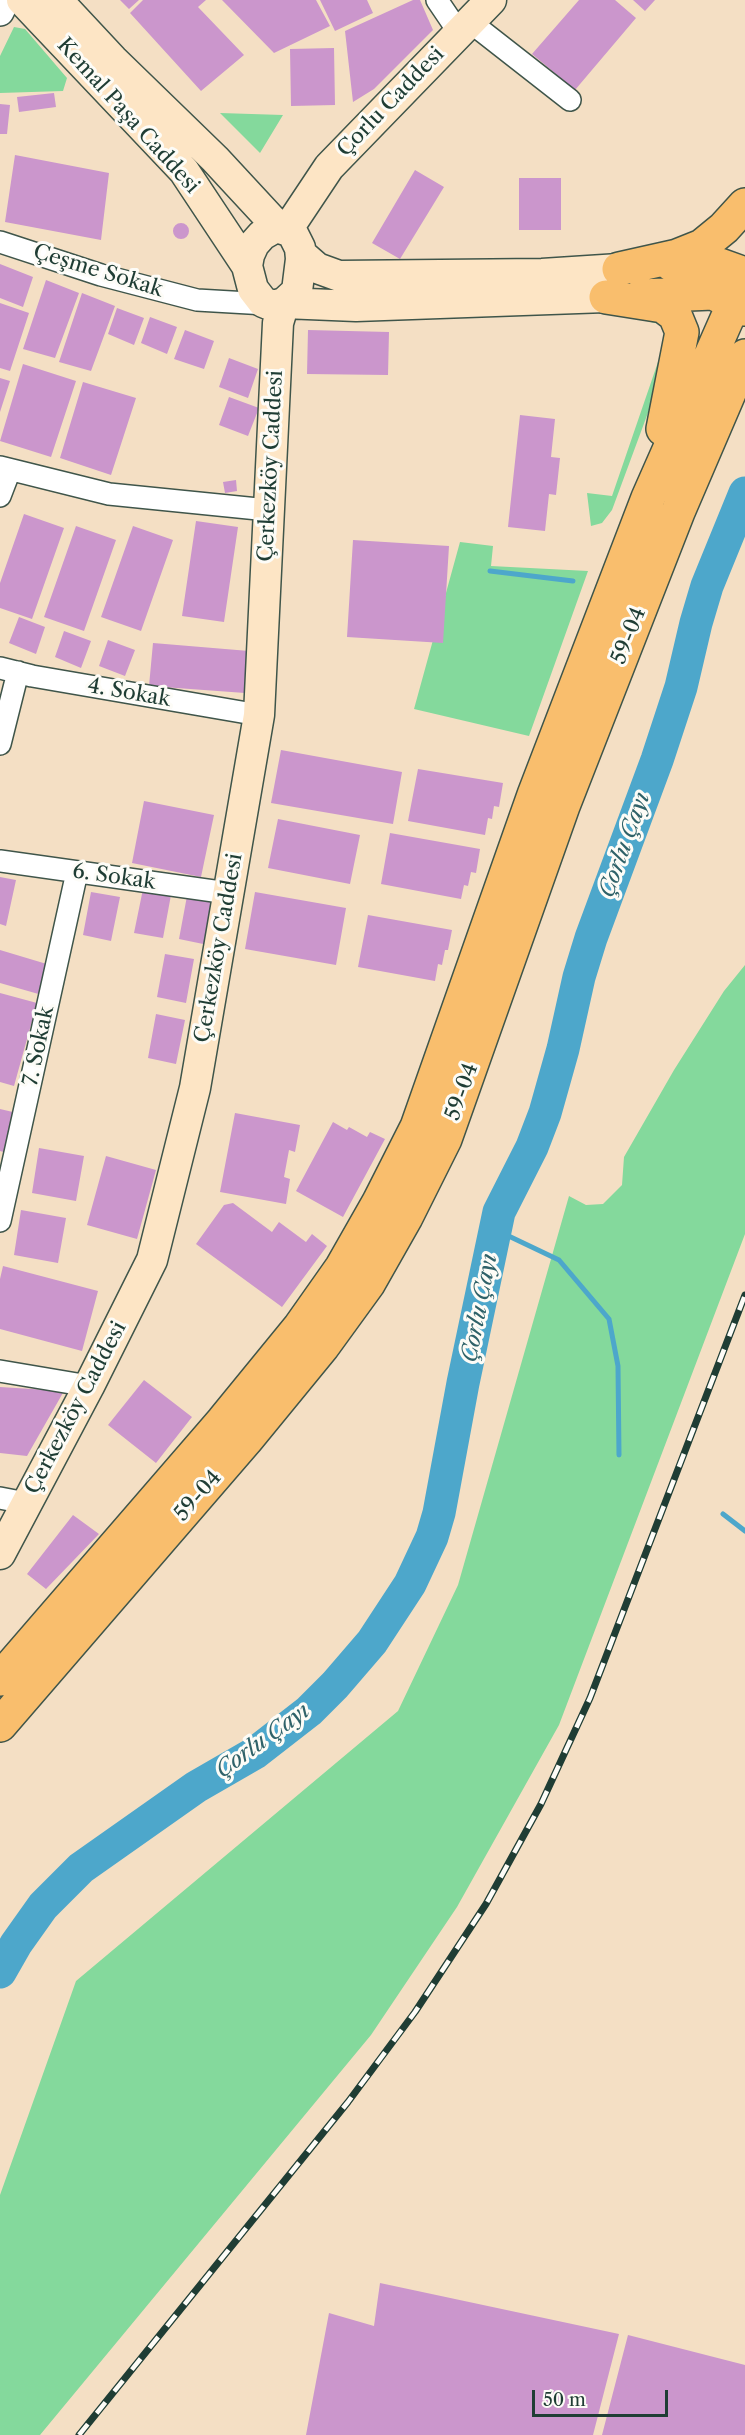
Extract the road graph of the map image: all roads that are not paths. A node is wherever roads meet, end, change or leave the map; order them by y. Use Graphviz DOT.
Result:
graph roads {
  1 [pos="6,0"];
  2 [pos="22,0"];
  3 [pos="57,0"];
  4 [pos="437,0"];
  5 [pos="491,0"];
  6 [pos="0,12"];
  7 [pos="464,26"];
  8 [pos="570,100"];
  9 [pos="745,205"];
  10 [pos="292,232"];
  11 [pos="0,242"];
  12 [pos="247,266"];
  13 [pos="613,283"];
  14 [pos="742,291"];
  15 [pos="197,300"];
  16 [pos="274,309"];
  17 [pos="745,356"];
  18 [pos="734,398"];
  19 [pos="5,469"];
  20 [pos="0,496"];
  21 [pos="648,498"];
  22 [pos="268,510"];
  23 [pos="9,670"];
  24 [pos="259,715"];
  25 [pos="0,744"];
  26 [pos="0,861"];
  27 [pos="77,872"];
  28 [pos="228,893"];
  29 [pos="0,1221"];
  30 [pos="0,1371"];
  31 [pos="89,1386"];
  32 [pos="13,1500"];
  33 [pos="0,1554"];
  34 [pos="0,1679"];
  35 [pos="0,1725"];
  1 -- 6 [label="street"];
  2 -- 12 [label="main road, Kemal Paşa Caddesi"];
  3 -- 10 [label="main road, Kemal Paşa Caddesi"];
  4 -- 7 [label="street"];
  5 -- 7 [label="main road, Çorlu Caddesi"];
  7 -- 8 [label="street"];
  7 -- 10 [label="main road, Çorlu Caddesi"];
  9 -- 13 [label="main road"];
  10 -- 12 [label="main road"];
  10 -- 13 [label="main road, Kemal Paşa Caddesi"];
  10 -- 16 [label="main road"];
  11 -- 15 [label="street, Çeşme Sokak"];
  12 -- 15 [label="street"];
  12 -- 16 [label="main road"];
  13 -- 14 [label="main road"];
  13 -- 16 [label="main road"];
  13 -- 21 [label="main road"];
  14 -- 21 [label="main road, 59-04"];
  15 -- 16 [label="street, Çeşme Sokak"];
  16 -- 22 [label="main road, Çerkezköy Caddesi"];
  17 -- 18 [label="main road, 59-04 / 59-04"];
  18 -- 35 [label="main road, 59-04 / 59-04"];
  19 -- 20 [label="street"];
  19 -- 22 [label="street"];
  21 -- 34 [label="main road, 59-04"];
  22 -- 24 [label="main road, Çerkezköy Caddesi"];
  23 -- 24 [label="street, 4. Sokak"];
  23 -- 25 [label="street"];
  24 -- 28 [label="main road, Çerkezköy Caddesi"];
  26 -- 27 [label="street, 6. Sokak"];
  27 -- 28 [label="street, 6. Sokak"];
  27 -- 29 [label="street, 7. Sokak"];
  28 -- 31 [label="main road, Çerkezköy Caddesi"];
  30 -- 31 [label="street"];
  31 -- 32 [label="main road, Çerkezköy Caddesi"];
  32 -- 33 [label="main road, Çerkezköy Caddesi"];
}
